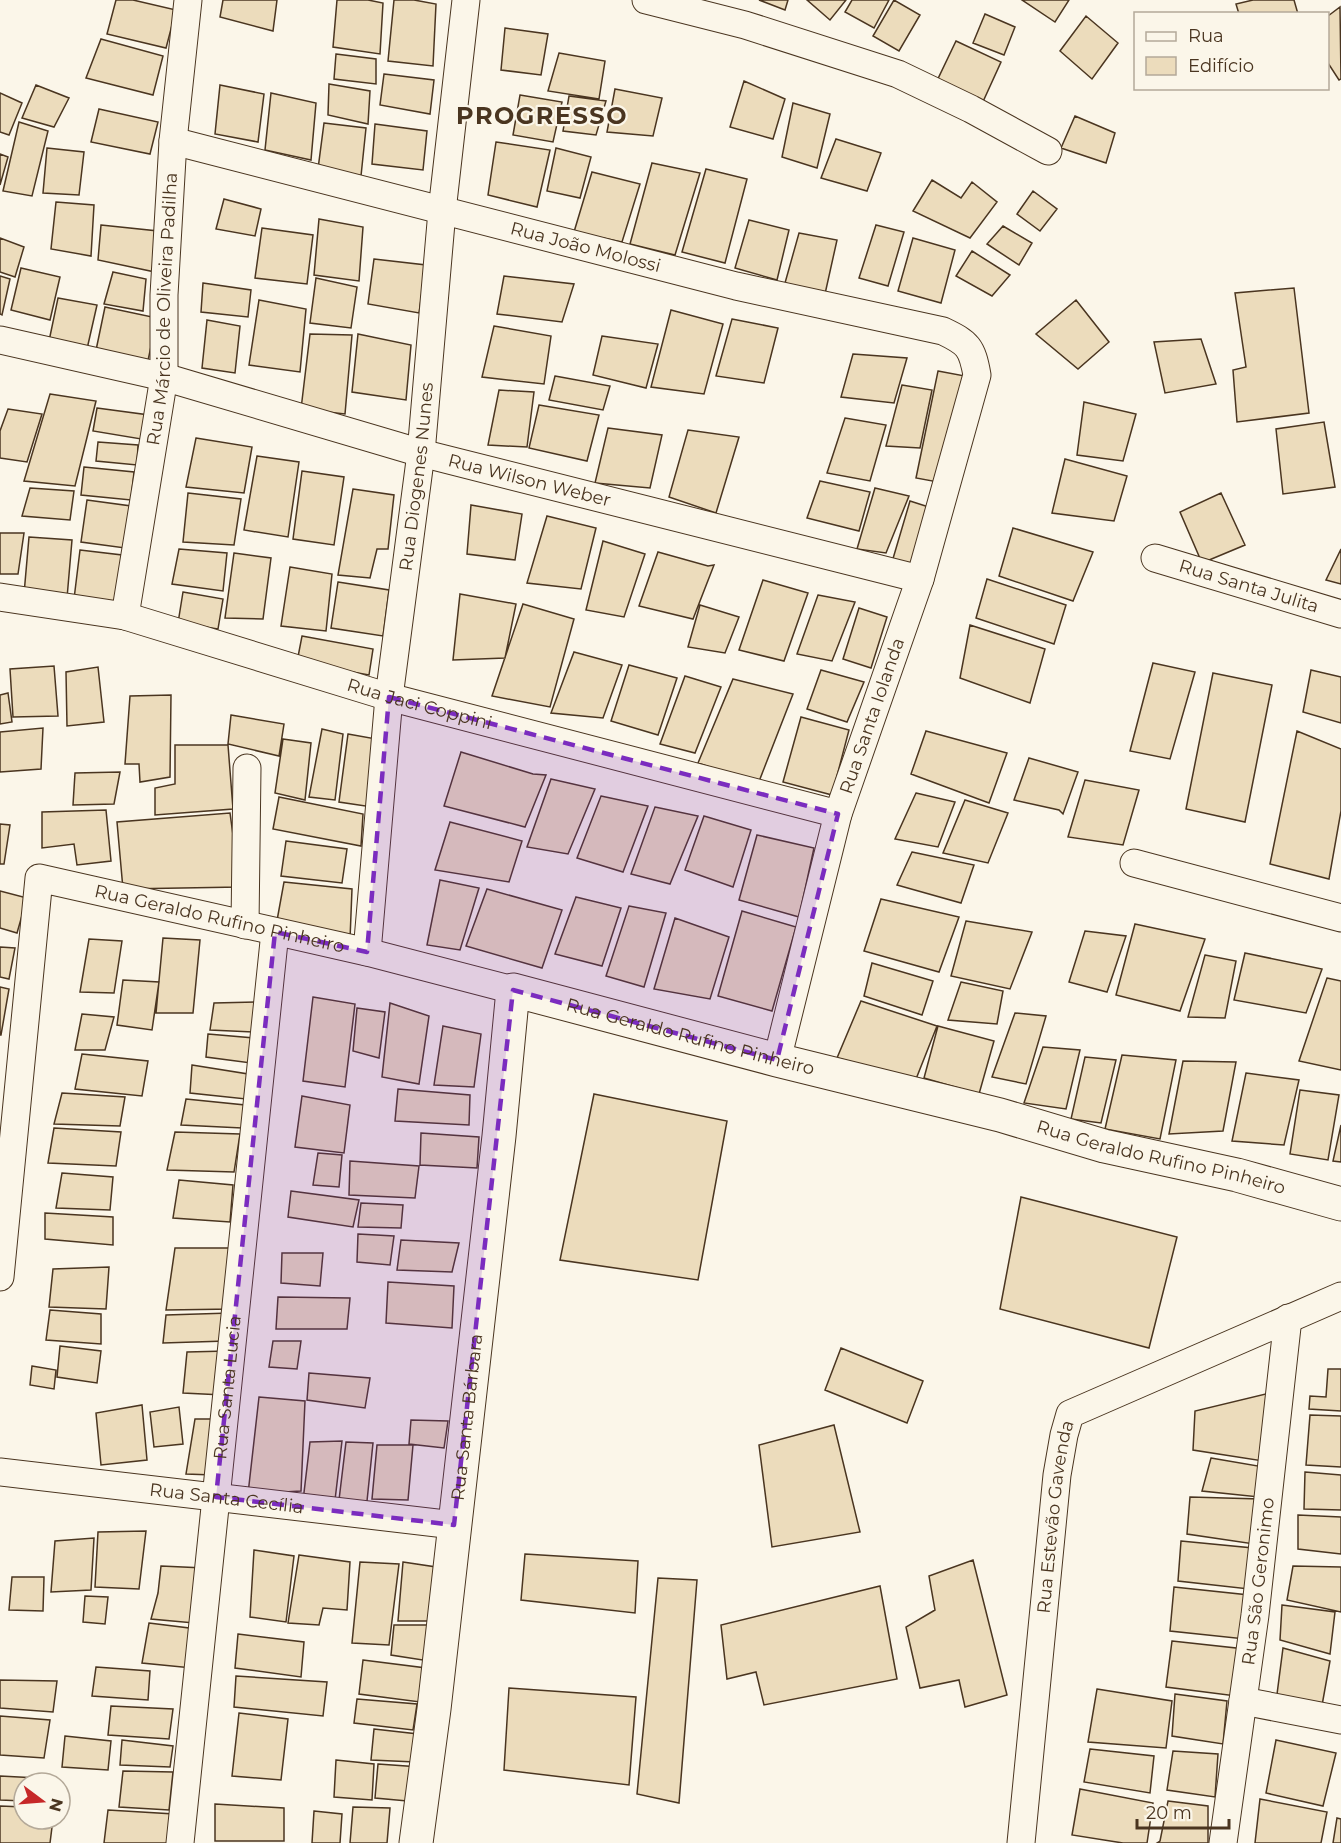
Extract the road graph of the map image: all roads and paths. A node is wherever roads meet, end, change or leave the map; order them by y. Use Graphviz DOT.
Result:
graph roads {
  1 [pos="188,0"];
  2 [pos="466,0"];
  3 [pos="646,0"];
  4 [pos="173,141"];
  5 [pos="1048,151"];
  6 [pos="442,211"];
  7 [pos="0,340"];
  8 [pos="977,375"];
  9 [pos="164,377"];
  10 [pos="421,453"];
  11 [pos="1155,558"];
  12 [pos="920,579"];
  13 [pos="0,597"];
  14 [pos="1341,614"];
  15 [pos="125,616"];
  16 [pos="389,697"];
  17 [pos="247,768"];
  18 [pos="838,814"];
  19 [pos="1134,863"];
  20 [pos="1341,918"];
  21 [pos="245,925"];
  22 [pos="275,932"];
  23 [pos="367,952"];
  24 [pos="513,990"];
  25 [pos="777,1060"];
  26 [pos="1341,1204"];
  27 [pos="0,1277"];
  28 [pos="1341,1296"];
  29 [pos="1288,1318"];
  30 [pos="0,1472"];
  31 [pos="216,1497"];
  32 [pos="454,1525"];
  33 [pos="1243,1701"];
  34 [pos="1341,1720"];
  35 [pos="180,1843"];
  36 [pos="416,1843"];
  37 [pos="1021,1843"];
  38 [pos="1223,1843"];
  1 -- 4 [label="street, Rua Márcio de Oliveira Padilha"];
  2 -- 6 [label="street, Rua Diogenes Nunes"];
  3 -- 5 [label="street"];
  4 -- 6 [label="street, Rua João Molossi"];
  4 -- 9 [label="street, Rua Márcio de Oliveira Padilha"];
  6 -- 8 [label="street, Rua João Molossi"];
  6 -- 10 [label="street, Rua Diogenes Nunes"];
  7 -- 9 [label="street, Rua Wilson Weber"];
  8 -- 12 [label="street, Rua Santa Iolanda"];
  9 -- 10 [label="street, Rua Wilson Weber"];
  9 -- 15 [label="street, Rua Márcio de Oliveira Padilha"];
  10 -- 12 [label="street, Rua Wilson Weber"];
  10 -- 16 [label="street, Rua Diogenes Nunes"];
  11 -- 14 [label="street, Rua Santa Julita"];
  12 -- 18 [label="street, Rua Santa Iolanda"];
  13 -- 15 [label="street, Rua Jaci Coppini"];
  15 -- 16 [label="street, Rua Jaci Coppini"];
  16 -- 18 [label="street, Rua Jaci Coppini"];
  16 -- 23 [label="street, Rua Diogenes Nunes"];
  17 -- 21 [label="street"];
  18 -- 25 [label="street, Rua Santa Iolanda"];
  19 -- 20 [label="street"];
  21 -- 22 [label="street, Rua Geraldo Rufino Pinheiro"];
  21 -- 27 [label="street, Rua Geraldo Rufino Pinheiro"];
  22 -- 23 [label="street, Rua Geraldo Rufino Pinheiro"];
  22 -- 31 [label="street, Rua Santa Lucia"];
  23 -- 24 [label="street, Rua Geraldo Rufino Pinheiro"];
  24 -- 25 [label="street, Rua Geraldo Rufino Pinheiro"];
  24 -- 32 [label="street, Rua Santa Bárbara"];
  25 -- 26 [label="street, Rua Geraldo Rufino Pinheiro"];
  28 -- 29 [label="street, Rua Estevão Gavenda"];
  29 -- 33 [label="street, Rua São Geronimo"];
  29 -- 37 [label="street, Rua Estevão Gavenda"];
  30 -- 31 [label="street, Rua Santa Cecília"];
  31 -- 32 [label="street, Rua Santa Cecília"];
  31 -- 35 [label="street, Rua Santa Lucia"];
  32 -- 36 [label="street, Rua Santa Bárbara"];
  33 -- 34 [label="street"];
  33 -- 38 [label="street, Rua São Geronimo"];
}
